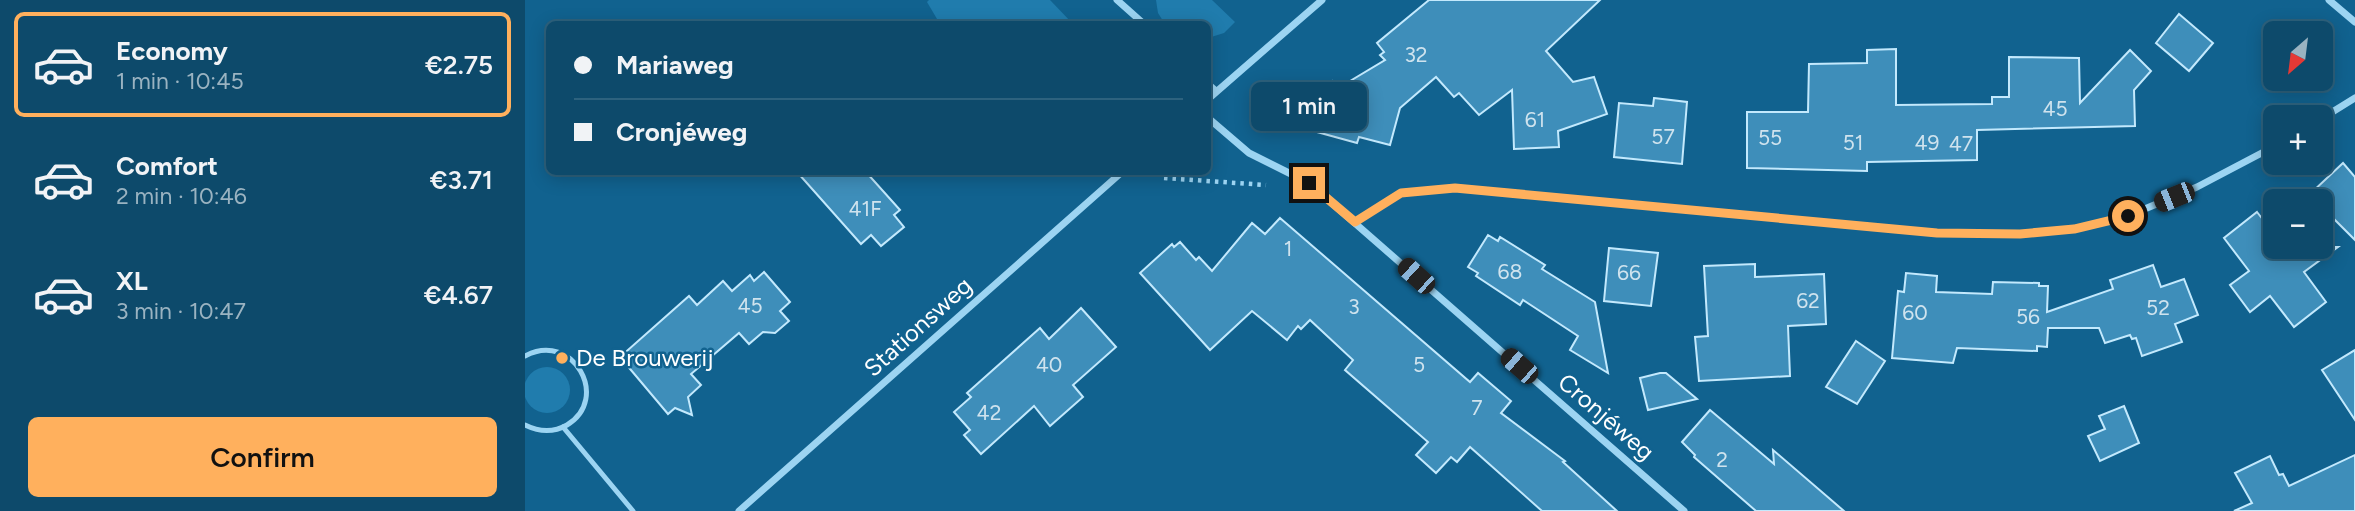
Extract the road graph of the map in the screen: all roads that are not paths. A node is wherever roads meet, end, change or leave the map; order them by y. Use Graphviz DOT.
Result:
graph roads {
  1 [pos="1118,0"];
  2 [pos="1322,0"];
  3 [pos="2329,0"];
  4 [pos="1141,21"];
  5 [pos="2355,22"];
  6 [pos="1211,87"];
  7 [pos="1216,91"];
  8 [pos="1211,96"];
  9 [pos="2355,98"];
  10 [pos="2333,112"];
  11 [pos="1211,120"];
  12 [pos="2263,152"];
  13 [pos="1119,175"];
  14 [pos="1355,222"];
  15 [pos="525,356"];
  16 [pos="525,425"];
  17 [pos="563,427"];
  18 [pos="633,511"];
  19 [pos="739,511"];
  20 [pos="1684,511"];
  1 -- 4 [label="street"];
  2 -- 7 [label="street"];
  3 -- 5 [label="street"];
  6 -- 7 [label="street"];
  7 -- 8 [label="street"];
  9 -- 10 [label="street"];
  11 -- 14 [label="street, Cronjéweg"];
  12 -- 14 [label="street"];
  13 -- 19 [label="street, Stationsweg"];
  14 -- 20 [label="street, Cronjéweg"];
  15 -- 17 [label="lane"];
  16 -- 17 [label="lane"];
  17 -- 18 [label="lane"];
}
